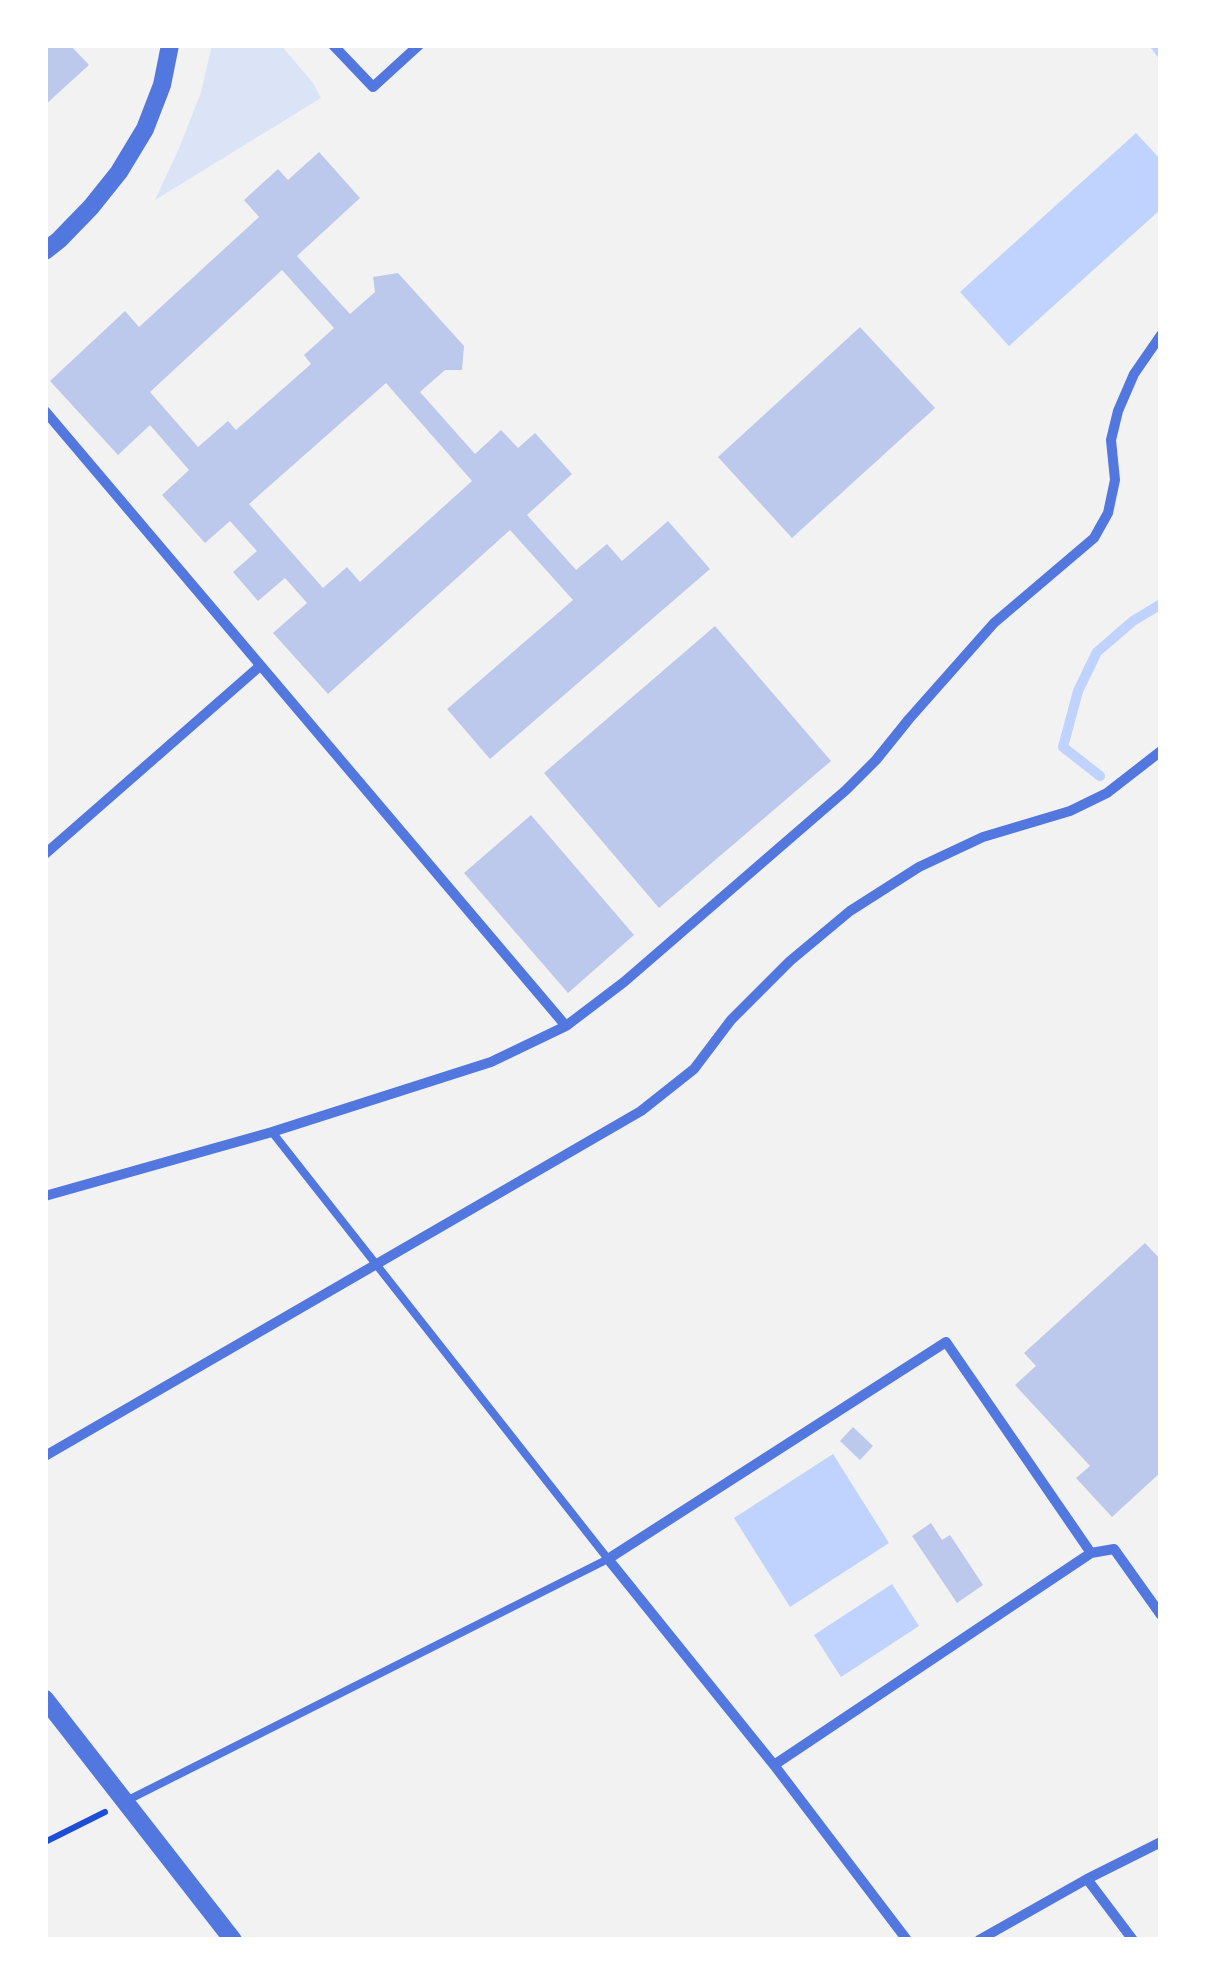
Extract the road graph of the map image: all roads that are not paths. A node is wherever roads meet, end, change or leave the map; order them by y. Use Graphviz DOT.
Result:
graph roads {
  1 [pos="170,45"];
  2 [pos="334,45"];
  3 [pos="419,45"];
  4 [pos="45,251"];
  5 [pos="1161,336"];
  6 [pos="45,411"];
  7 [pos="260,666"];
  8 [pos="1161,750"];
  9 [pos="45,854"];
  10 [pos="566,1026"];
  11 [pos="272,1132"];
  12 [pos="45,1196"];
  13 [pos="374,1264"];
  14 [pos="45,1456"];
  15 [pos="1091,1554"];
  16 [pos="608,1558"];
  17 [pos="1161,1615"];
  18 [pos="45,1700"];
  19 [pos="774,1765"];
  20 [pos="124,1802"];
  21 [pos="1161,1842"];
  22 [pos="1087,1878"];
  23 [pos="233,1940"];
  24 [pos="907,1940"];
  25 [pos="979,1940"];
  26 [pos="1133,1940"];
  1 -- 4 [label="street"];
  2 -- 3 [label="street"];
  5 -- 10 [label="street"];
  6 -- 7 [label="street"];
  7 -- 9 [label="street"];
  7 -- 10 [label="street"];
  8 -- 13 [label="street"];
  10 -- 11 [label="street"];
  11 -- 12 [label="street"];
  11 -- 13 [label="lane"];
  13 -- 14 [label="street"];
  13 -- 16 [label="lane"];
  15 -- 16 [label="street"];
  15 -- 17 [label="street"];
  15 -- 19 [label="street"];
  16 -- 19 [label="street"];
  16 -- 20 [label="lane"];
  18 -- 20 [label="street"];
  19 -- 24 [label="street"];
  20 -- 23 [label="street"];
  21 -- 22 [label="street"];
  22 -- 25 [label="street"];
  22 -- 26 [label="street"];
}
